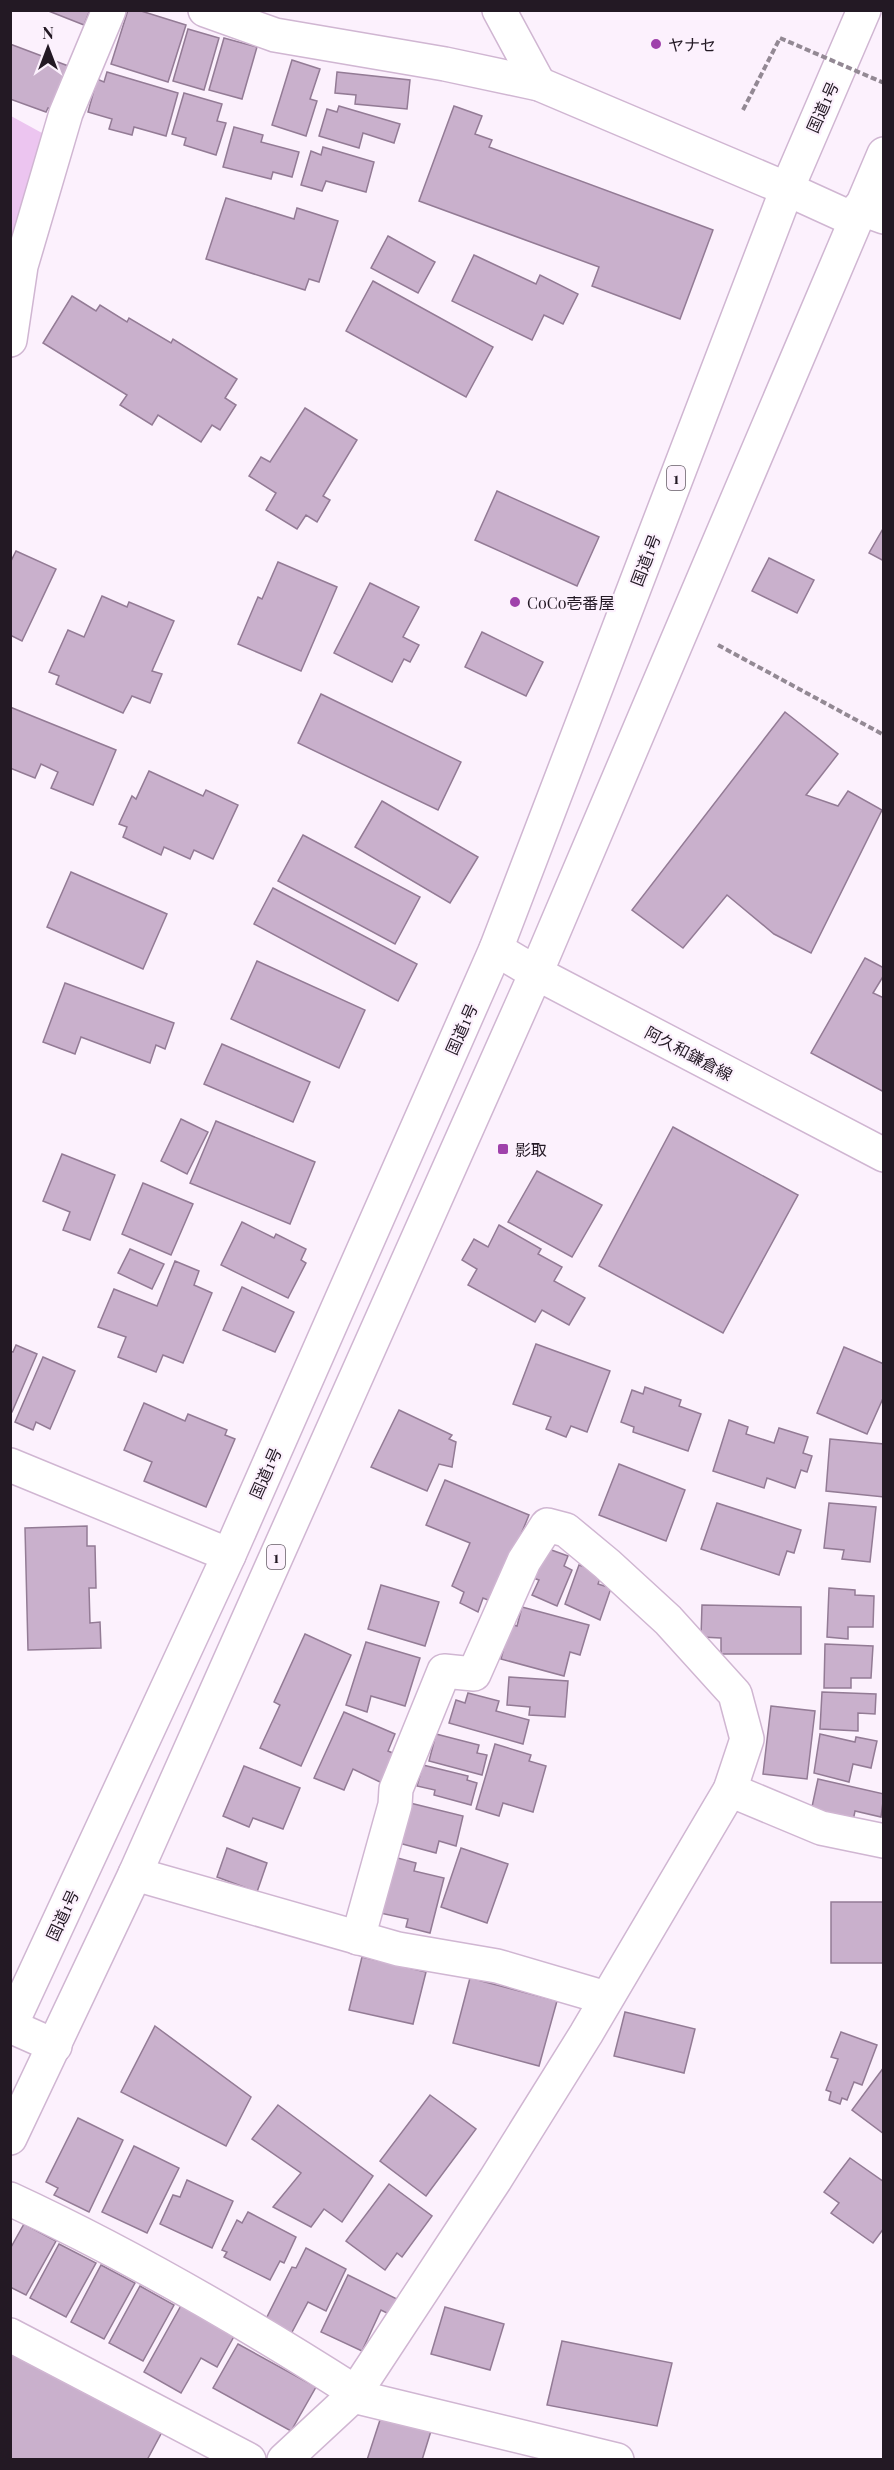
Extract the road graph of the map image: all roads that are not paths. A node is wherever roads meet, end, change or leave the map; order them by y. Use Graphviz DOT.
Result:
graph roads {
  1 [pos="109,10"];
  2 [pos="205,10"];
  3 [pos="499,10"];
  4 [pos="864,10"];
  5 [pos="539,84"];
  6 [pos="884,154"];
  7 [pos="787,189"];
  8 [pos="866,215"];
  9 [pos="10,340"];
  10 [pos="496,950"];
  11 [pos="536,973"];
  12 [pos="884,1155"];
  13 [pos="10,1465"];
  14 [pos="228,1555"];
  15 [pos="730,1790"];
  16 [pos="884,1841"];
  17 [pos="135,1874"];
  18 [pos="358,1938"];
  19 [pos="606,1998"];
  20 [pos="11,2027"];
  21 [pos="55,2046"];
  22 [pos="10,2138"];
  23 [pos="10,2199"];
  24 [pos="10,2335"];
  25 [pos="354,2394"];
  26 [pos="249,2460"];
  27 [pos="284,2460"];
  28 [pos="617,2460"];
  1 -- 9 [label="main road"];
  2 -- 5 [label="main road"];
  3 -- 5 [label="main road"];
  4 -- 7 [label="main road, 国道1号 / 1"];
  5 -- 7 [label="main road"];
  6 -- 8 [label="main road, 1"];
  7 -- 8 [label="main road"];
  7 -- 10 [label="main road, 国道1号 / 1"];
  8 -- 11 [label="main road, 1"];
  10 -- 11 [label="main road, 阿久和鎌倉線"];
  10 -- 14 [label="main road, 国道1号 / 1"];
  11 -- 12 [label="main road, 阿久和鎌倉線"];
  11 -- 17 [label="main road, 1"];
  13 -- 14 [label="main road"];
  14 -- 20 [label="main road, 国道1号 / 1"];
  15 -- 16 [label="main road"];
  15 -- 18 [label="main road"];
  15 -- 19 [label="main road"];
  17 -- 18 [label="main road"];
  17 -- 21 [label="main road, 1"];
  18 -- 19 [label="main road"];
  19 -- 25 [label="main road"];
  20 -- 21 [label="main road"];
  21 -- 22 [label="main road, 1"];
  23 -- 25 [label="main road"];
  24 -- 26 [label="main road"];
  25 -- 27 [label="main road"];
  25 -- 28 [label="main road"];
}
